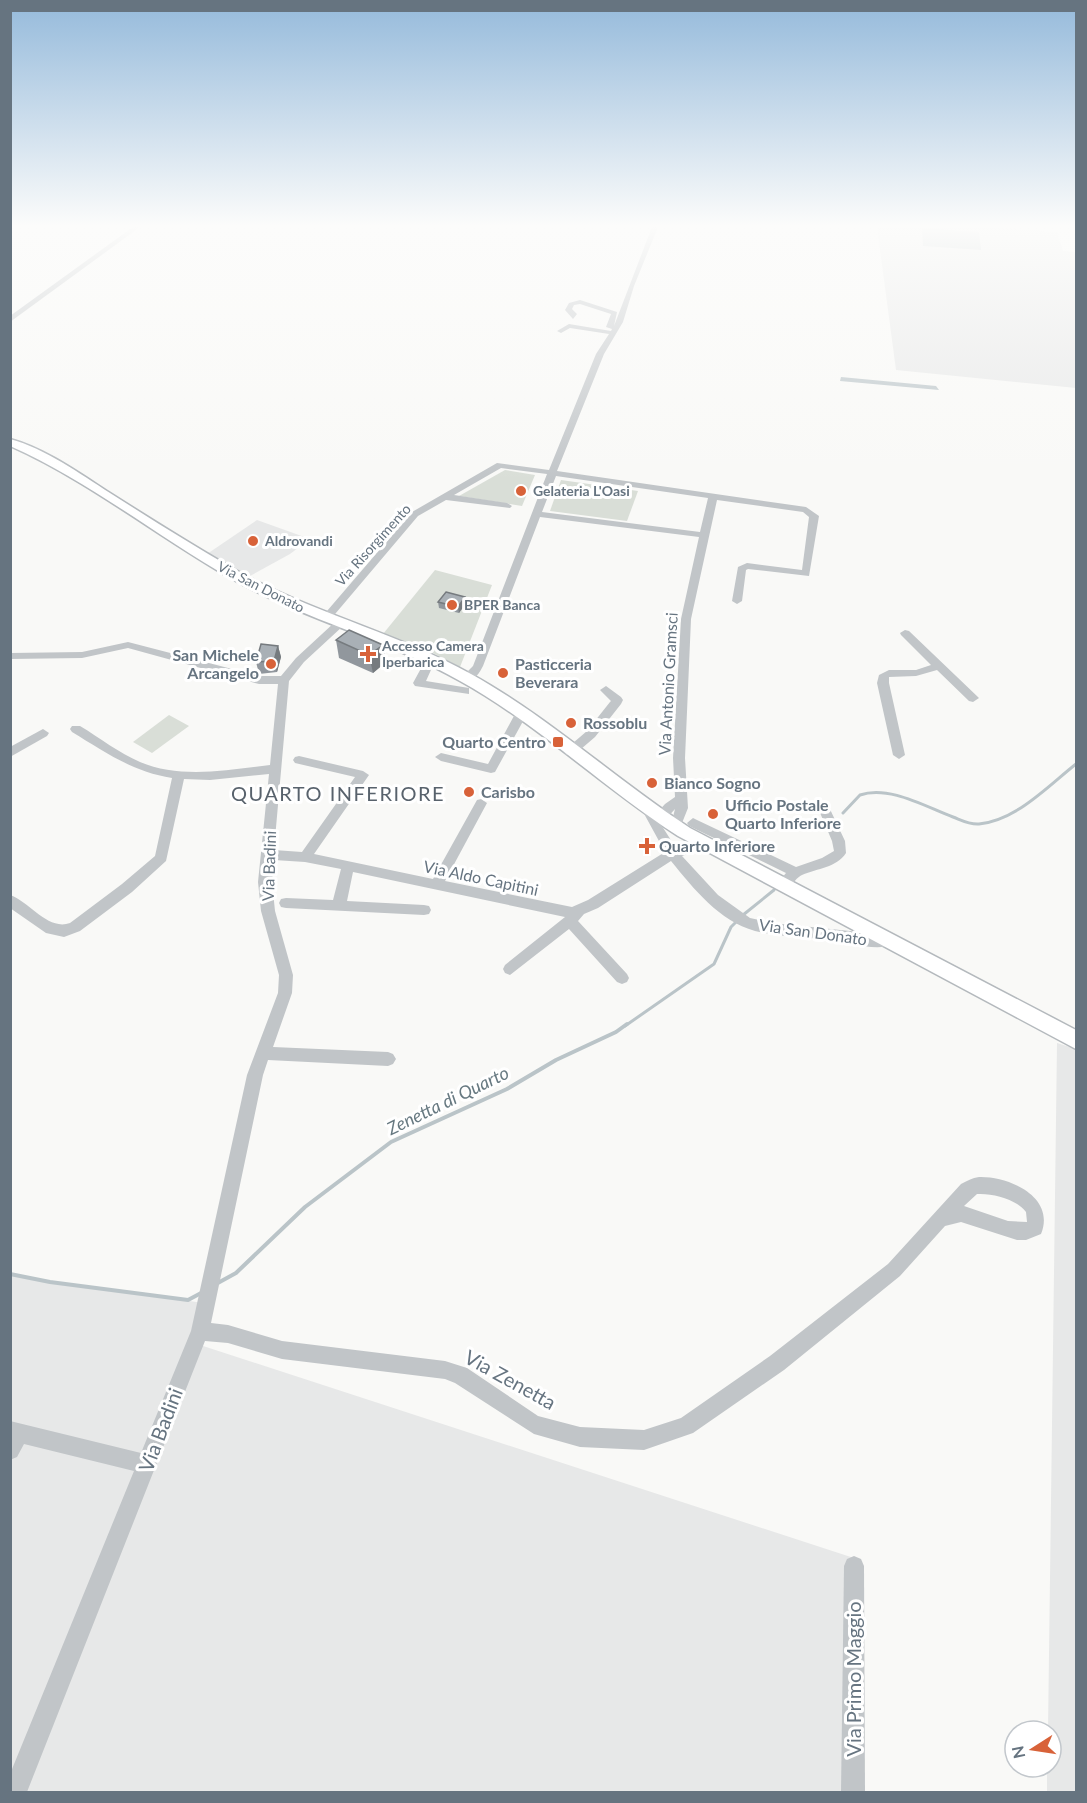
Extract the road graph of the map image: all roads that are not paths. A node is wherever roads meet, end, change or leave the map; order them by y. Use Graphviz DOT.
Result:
graph roads {
  1 [pos="569,311"];
  2 [pos="609,311"];
  3 [pos="620,311"];
  4 [pos="573,317"];
  5 [pos="612,329"];
  6 [pos="561,331"];
  7 [pos="10,442"];
  8 [pos="551,474"];
  9 [pos="446,497"];
  10 [pos="713,498"];
  11 [pos="507,506"];
  12 [pos="536,514"];
  13 [pos="704,536"];
  14 [pos="737,601"];
  15 [pos="333,621"];
  16 [pos="905,633"];
  17 [pos="10,656"];
  18 [pos="430,661"];
  19 [pos="939,666"];
  20 [pos="284,680"];
  21 [pos="466,685"];
  22 [pos="606,690"];
  23 [pos="974,698"];
  24 [pos="521,714"];
  25 [pos="76,729"];
  26 [pos="43,733"];
  27 [pos="570,752"];
  28 [pos="10,753"];
  29 [pos="899,755"];
  30 [pos="441,757"];
  31 [pos="299,760"];
  32 [pos="276,769"];
  33 [pos="179,774"];
  34 [pos="481,803"];
  35 [pos="824,808"];
  36 [pos="671,821"];
  37 [pos="704,843"];
  38 [pos="672,854"];
  39 [pos="267,855"];
  40 [pos="305,857"];
  41 [pos="348,866"];
  42 [pos="789,879"];
  43 [pos="436,885"];
  44 [pos="10,900"];
  45 [pos="286,903"];
  46 [pos="339,905"];
  47 [pos="424,910"];
  48 [pos="574,917"];
  49 [pos="888,941"];
  50 [pos="510,969"];
  51 [pos="622,978"];
  52 [pos="1077,1040"];
  53 [pos="262,1053"];
  54 [pos="388,1059"];
  55 [pos="942,1219"];
  56 [pos="200,1331"];
  57 [pos="13,1438"];
  58 [pos="148,1464"];
  59 [pos="854,1566"];
  60 [pos="15,1792"];
  61 [pos="853,1792"];
  1 -- 4 [label="street"];
  2 -- 5 [label="street"];
  3 -- 5 [label="street"];
  5 -- 6 [label="street"];
  5 -- 8 [label="street"];
  7 -- 15 [label="main road, Via San Donato"];
  8 -- 9 [label="street, Via Risorgimento"];
  8 -- 10 [label="street"];
  8 -- 12 [label="street"];
  9 -- 11 [label="street"];
  9 -- 15 [label="street, Via Risorgimento"];
  10 -- 13 [label="street, Via Antonio Gramsci"];
  10 -- 14 [label="street"];
  12 -- 13 [label="street"];
  12 -- 21 [label="street"];
  13 -- 36 [label="street, Via Antonio Gramsci"];
  15 -- 18 [label="main road, Via San Donato"];
  15 -- 20 [label="street"];
  16 -- 19 [label="street"];
  17 -- 20 [label="street"];
  18 -- 21 [label="main road, Via San Donato"];
  18 -- 21 [label="street"];
  19 -- 23 [label="street"];
  19 -- 29 [label="street"];
  20 -- 32 [label="street, Via Badini"];
  21 -- 24 [label="main road, Via San Donato"];
  22 -- 27 [label="street"];
  24 -- 27 [label="main road, Via San Donato"];
  24 -- 30 [label="street"];
  25 -- 33 [label="street"];
  26 -- 28 [label="street"];
  27 -- 36 [label="main road, Via San Donato"];
  31 -- 40 [label="street"];
  32 -- 33 [label="street"];
  32 -- 39 [label="street, Via Badini"];
  33 -- 44 [label="street"];
  34 -- 43 [label="street"];
  35 -- 42 [label="street"];
  36 -- 37 [label="main road, Via San Donato"];
  36 -- 38 [label="street"];
  36 -- 38 [label="street, Via San Donato"];
  36 -- 42 [label="street"];
  37 -- 38 [label="street"];
  37 -- 42 [label="main road, Via San Donato"];
  38 -- 48 [label="street"];
  38 -- 49 [label="street, Via San Donato"];
  39 -- 40 [label="street, Via Aldo Capitini"];
  39 -- 53 [label="street, Via Badini"];
  40 -- 41 [label="street, Via Aldo Capitini"];
  41 -- 43 [label="street, Via Aldo Capitini"];
  41 -- 46 [label="street"];
  42 -- 49 [label="main road, Via San Donato"];
  43 -- 48 [label="street, Via Aldo Capitini"];
  45 -- 46 [label="street"];
  46 -- 47 [label="street"];
  48 -- 50 [label="street"];
  48 -- 51 [label="street"];
  49 -- 52 [label="main road, Via San Donato"];
  53 -- 54 [label="street"];
  53 -- 56 [label="street, Via Badini"];
  55 -- 55 [label="street, Via Zenetta"];
  55 -- 56 [label="street, Via Zenetta"];
  56 -- 58 [label="street, Via Badini"];
  57 -- 58 [label="street"];
  58 -- 60 [label="street, Via Badini"];
  59 -- 61 [label="street, Via Primo Maggio"];
}
